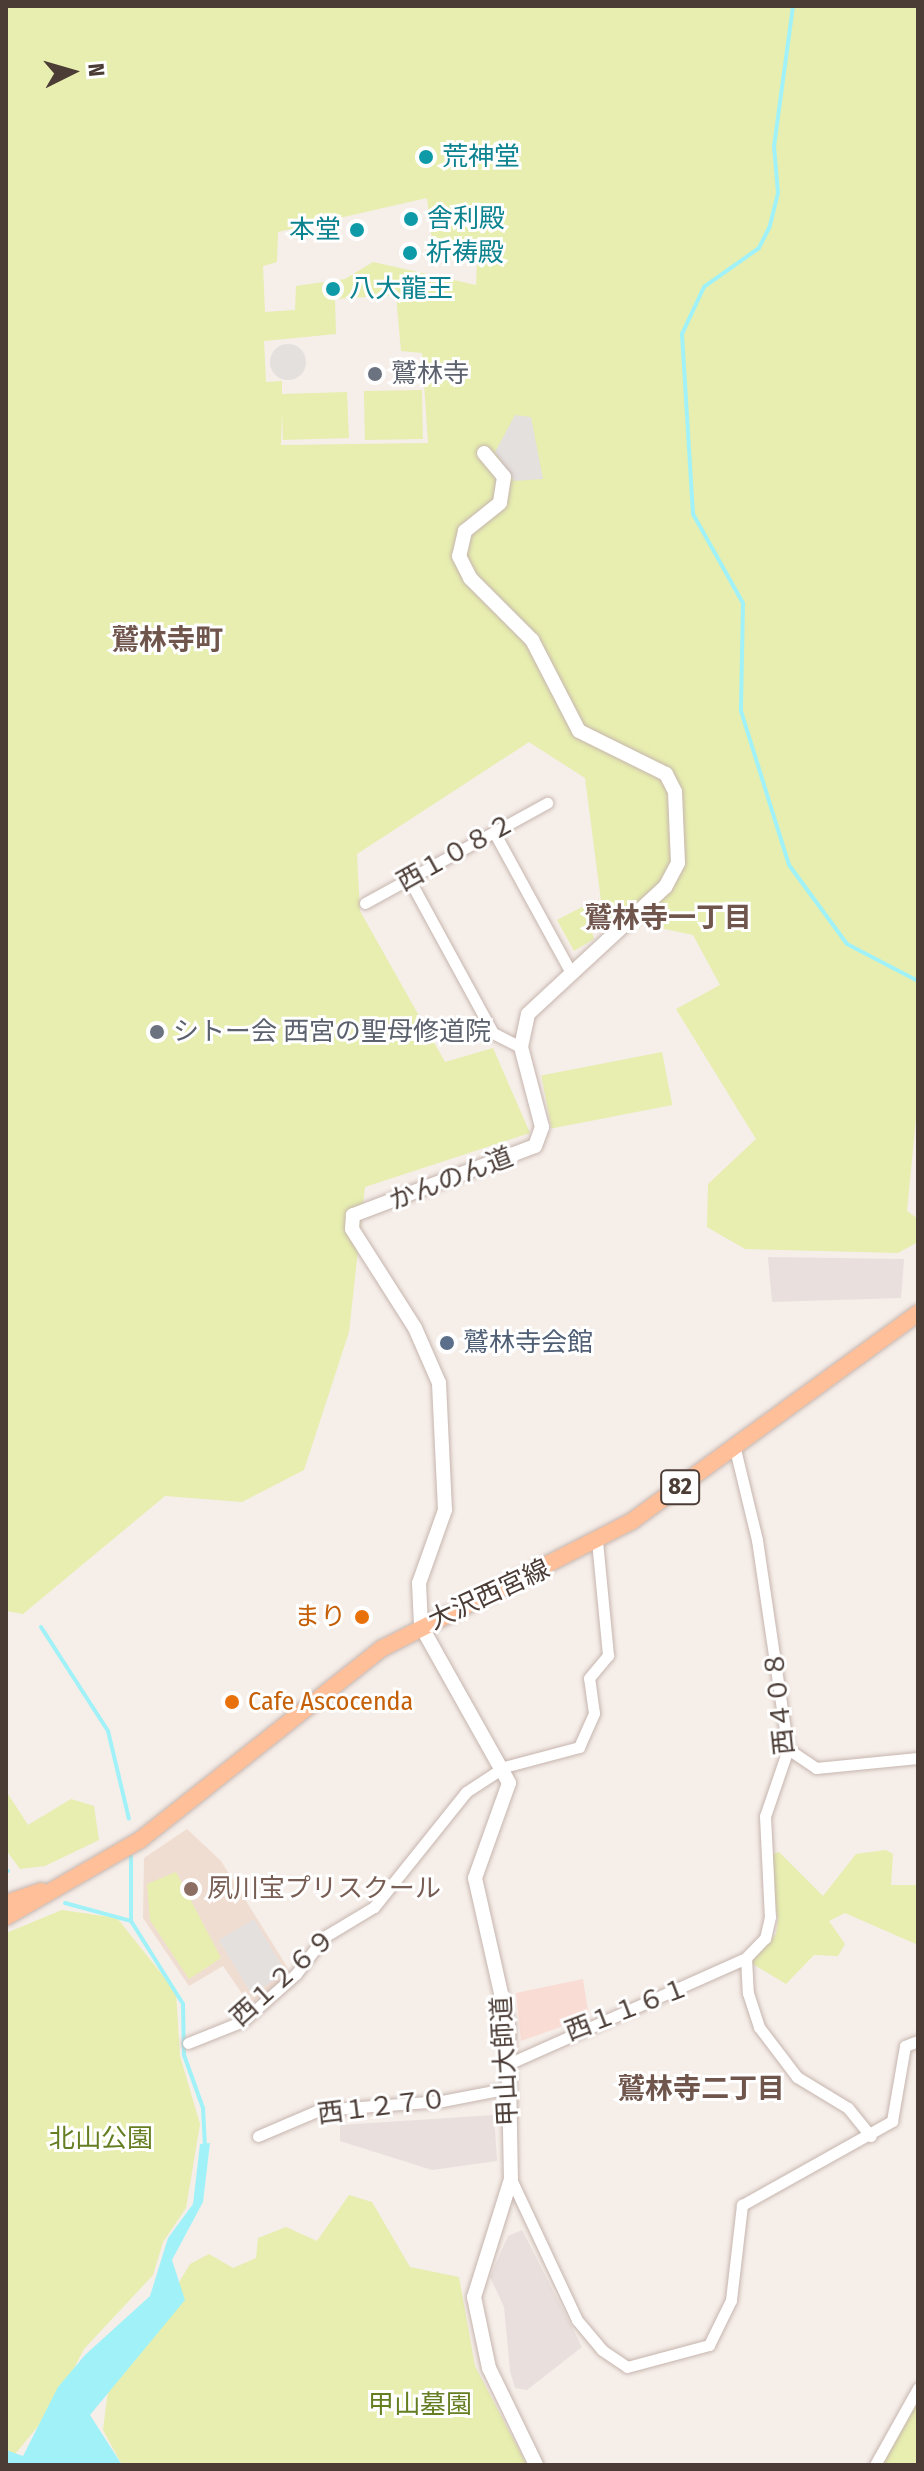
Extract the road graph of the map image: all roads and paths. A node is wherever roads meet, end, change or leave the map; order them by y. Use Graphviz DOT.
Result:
graph roads {
  1 [pos="484,453"];
  2 [pos="547,803"];
  3 [pos="494,832"];
  4 [pos="409,879"];
  5 [pos="365,903"];
  6 [pos="569,969"];
  7 [pos="521,1047"];
  8 [pos="918,1313"];
  9 [pos="735,1449"];
  10 [pos="597,1541"];
  11 [pos="421,1626"];
  12 [pos="788,1749"];
  13 [pos="918,1758"];
  14 [pos="504,1767"];
  15 [pos="65,1883"];
  16 [pos="6,1903"];
  17 [pos="6,1917"];
  18 [pos="746,1958"];
  19 [pos="918,2041"];
  20 [pos="188,2043"];
  21 [pos="508,2064"];
  22 [pos="509,2088"];
  23 [pos="258,2136"];
  24 [pos="871,2136"];
  25 [pos="511,2179"];
  26 [pos="918,2388"];
  27 [pos="536,2465"];
  28 [pos="875,2465"];
  1 -- 6 [label="street"];
  2 -- 3 [label="street, 西１０８２"];
  3 -- 4 [label="street, 西１０８２"];
  3 -- 6 [label="street"];
  4 -- 5 [label="street, 西１０８２"];
  4 -- 7 [label="street"];
  6 -- 7 [label="street"];
  7 -- 11 [label="street, かんのん道"];
  8 -- 9 [label="main road, 大沢西宮線 / 82"];
  9 -- 10 [label="main road, 大沢西宮線 / 82"];
  9 -- 12 [label="street, 西４０８"];
  10 -- 11 [label="main road, 大沢西宮線 / 82"];
  10 -- 14 [label="street"];
  11 -- 14 [label="street"];
  11 -- 15 [label="main road, 大沢西宮線 / 82"];
  12 -- 13 [label="street"];
  12 -- 18 [label="street, 西４０８"];
  14 -- 20 [label="street, 西１２６９"];
  14 -- 21 [label="street, 甲山大師道"];
  15 -- 16 [label="main road, 大沢西宮線 / 82"];
  15 -- 17 [label="main road, 大沢西宮線 / 82"];
  18 -- 21 [label="street, 西１１６１"];
  18 -- 24 [label="street"];
  19 -- 24 [label="street"];
  21 -- 22 [label="street, 甲山大師道"];
  22 -- 23 [label="street, 西１２７０"];
  22 -- 25 [label="street, 甲山大師道"];
  24 -- 25 [label="street"];
  25 -- 27 [label="street, 甲山大師道"];
  26 -- 28 [label="street"];
}
